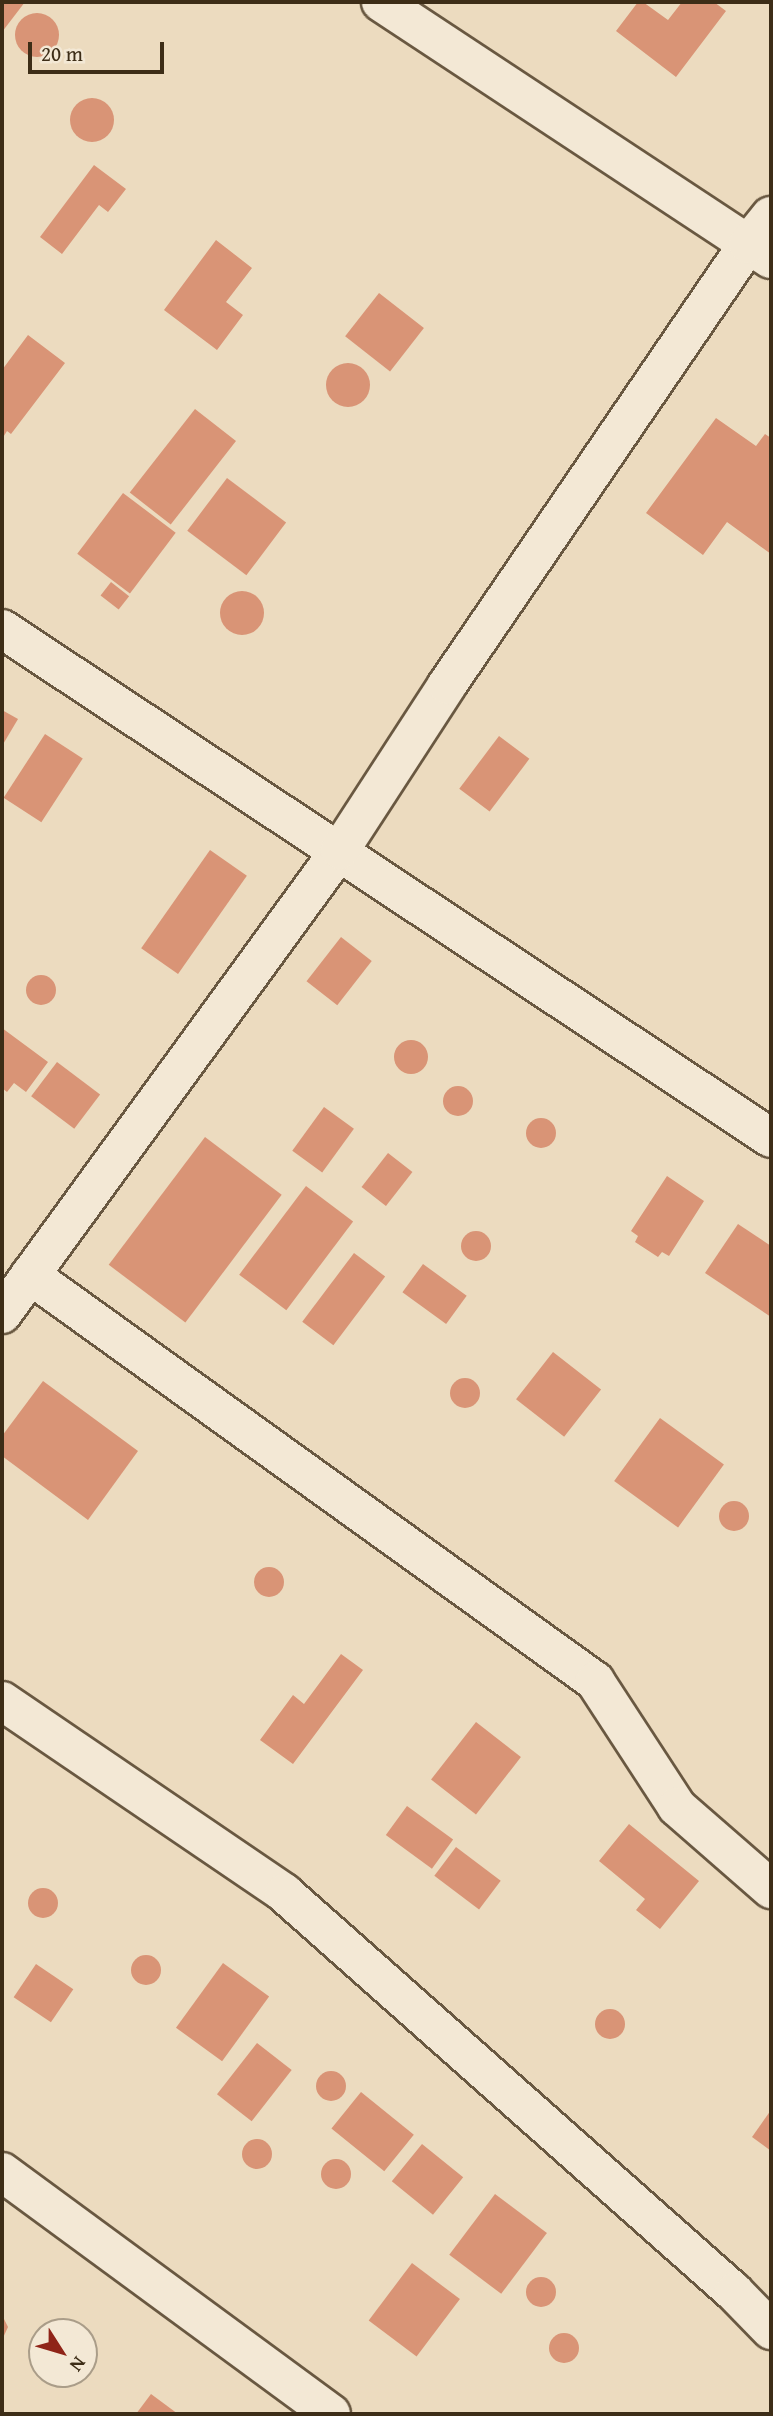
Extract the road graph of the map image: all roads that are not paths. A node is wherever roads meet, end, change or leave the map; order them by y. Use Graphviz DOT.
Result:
graph roads {
  1 [pos="381,2"];
  2 [pos="764,239"];
  3 [pos="2,629"];
  4 [pos="340,850"];
  5 [pos="771,1139"];
  6 [pos="30,1275"];
  7 [pos="2,1314"];
  8 [pos="2,1701"];
  9 [pos="771,1889"];
  10 [pos="2,2172"];
  11 [pos="771,2330"];
  12 [pos="331,2414"];
  1 -- 2 [label="street"];
  2 -- 4 [label="street"];
  3 -- 4 [label="street"];
  4 -- 5 [label="street"];
  4 -- 6 [label="street"];
  6 -- 7 [label="street"];
  6 -- 9 [label="street"];
  8 -- 11 [label="street"];
  10 -- 12 [label="street"];
}
